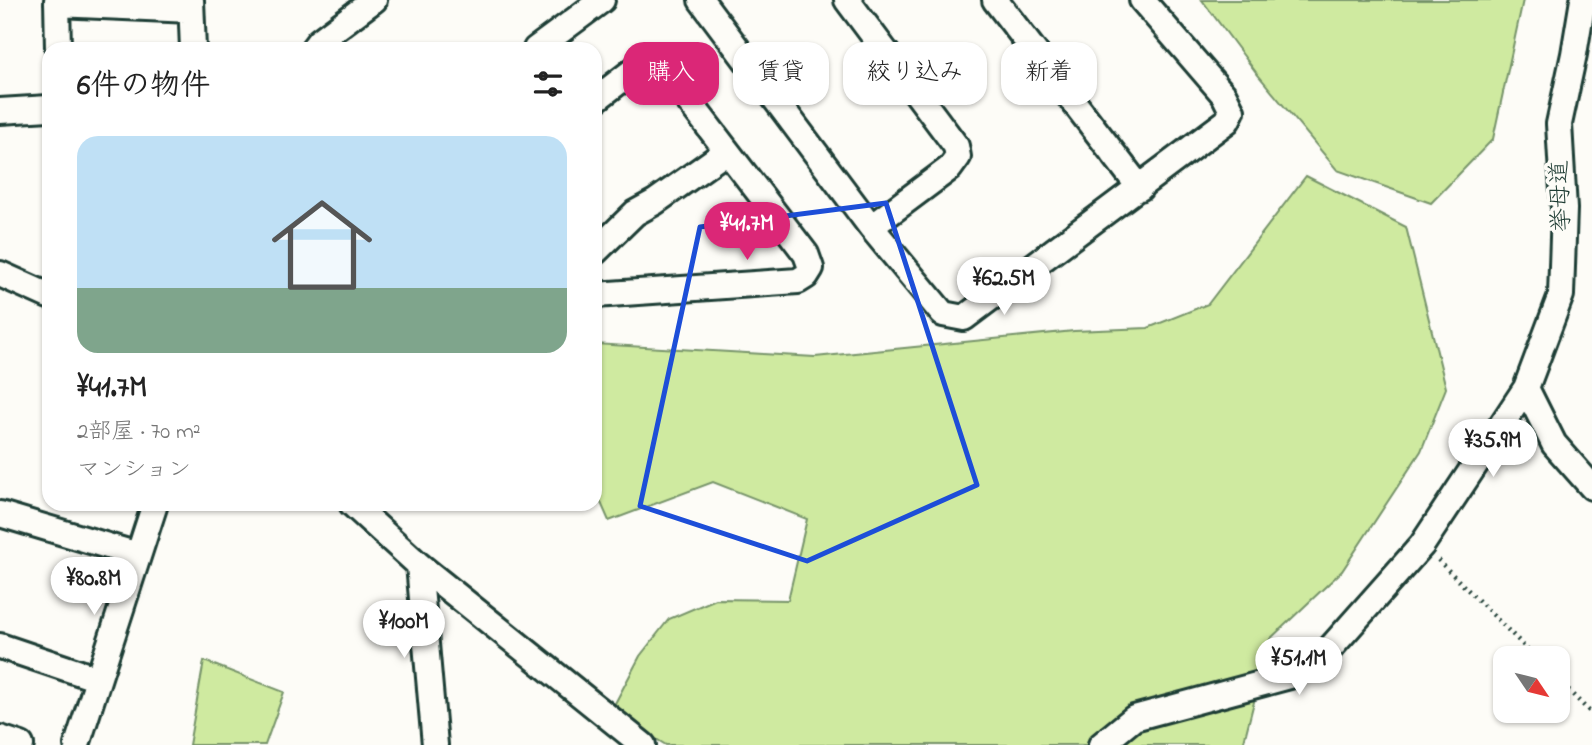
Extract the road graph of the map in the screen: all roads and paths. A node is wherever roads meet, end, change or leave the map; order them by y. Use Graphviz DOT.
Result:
graph roads {
  1 [pos="374,0"];
  2 [pos="602,0"];
  3 [pos="701,0"];
  4 [pos="995,0"];
  5 [pos="1142,0"];
  6 [pos="1583,0"];
  7 [pos="848,1"];
  8 [pos="57,2"];
  9 [pos="191,5"];
  10 [pos="58,42"];
  11 [pos="193,42"];
  12 [pos="318,42"];
  13 [pos="545,42"];
  14 [pos="602,95"];
  15 [pos="42,108"];
  16 [pos="0,111"];
  17 [pos="727,151"];
  18 [pos="1140,188"];
  19 [pos="871,227"];
  20 [pos="602,245"];
  21 [pos="0,274"];
  22 [pos="42,293"];
  23 [pos="602,295"];
  24 [pos="1526,388"];
  25 [pos="1592,487"];
  26 [pos="153,511"];
  27 [pos="360,511"];
  28 [pos="0,514"];
  29 [pos="1422,545"];
  30 [pos="138,555"];
  31 [pos="419,565"];
  32 [pos="0,646"];
  33 [pos="1524,646"];
  34 [pos="98,679"];
  35 [pos="1570,692"];
  36 [pos="1592,714"];
  37 [pos="0,738"];
  38 [pos="21,745"];
  39 [pos="76,745"];
  40 [pos="435,745"];
  41 [pos="643,745"];
  42 [pos="1101,745"];
  1 -- 12 [label="street"];
  2 -- 13 [label="street"];
  3 -- 19 [label="street"];
  4 -- 18 [label="street"];
  5 -- 18 [label="street"];
  6 -- 24 [label="street, 挙母道"];
  7 -- 19 [label="street"];
  8 -- 9 [label="street"];
  8 -- 10 [label="street"];
  9 -- 11 [label="street"];
  14 -- 17 [label="street"];
  15 -- 16 [label="street"];
  17 -- 20 [label="street"];
  17 -- 23 [label="street"];
  18 -- 19 [label="street"];
  21 -- 22 [label="street"];
  24 -- 25 [label="street"];
  24 -- 29 [label="street, 挙母道"];
  26 -- 30 [label="street"];
  27 -- 31 [label="street"];
  28 -- 30 [label="street"];
  29 -- 33 [label="path"];
  29 -- 42 [label="street, 挙母道"];
  30 -- 34 [label="street"];
  31 -- 40 [label="street"];
  31 -- 41 [label="street"];
  32 -- 34 [label="street"];
  34 -- 39 [label="street"];
  35 -- 36 [label="path"];
  37 -- 38 [label="street"];
}
